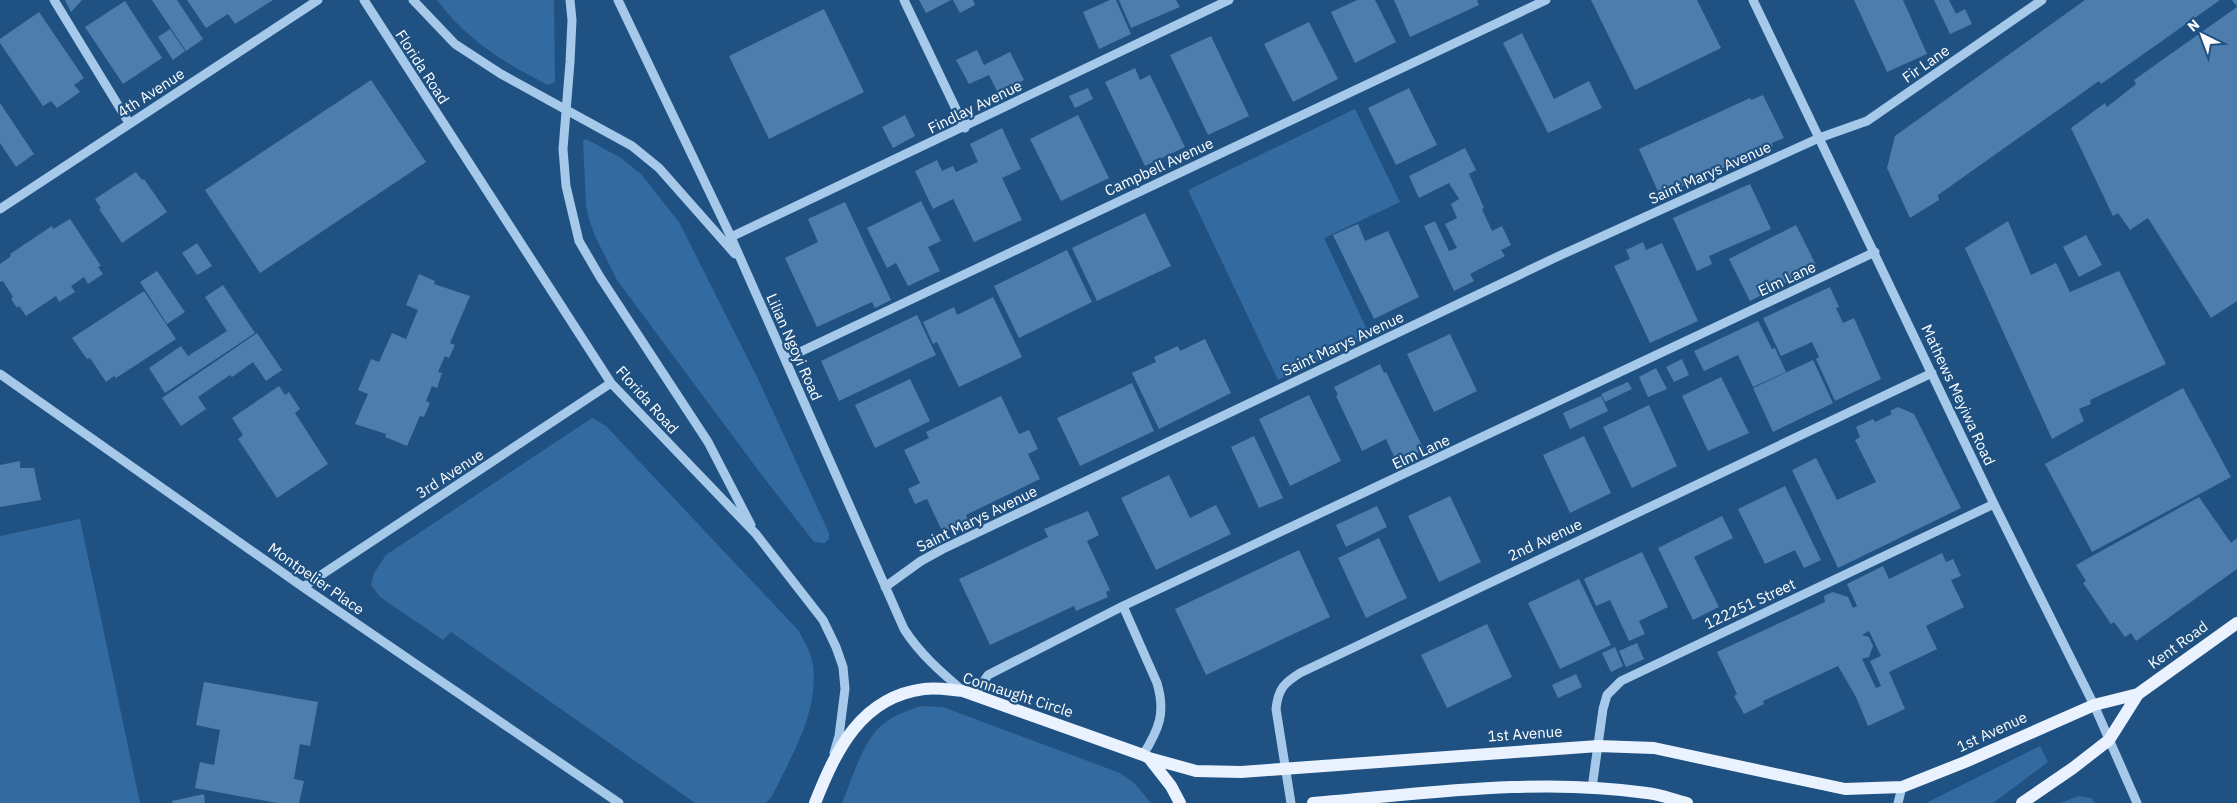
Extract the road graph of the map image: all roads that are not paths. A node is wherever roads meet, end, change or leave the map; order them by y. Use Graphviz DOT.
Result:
graph roads {
  1 [pos="54,0"];
  2 [pos="318,0"];
  3 [pos="364,0"];
  4 [pos="413,0"];
  5 [pos="570,0"];
  6 [pos="904,0"];
  7 [pos="1229,0"];
  8 [pos="1546,0"];
  9 [pos="1753,0"];
  10 [pos="2042,0"];
  11 [pos="622,1"];
  12 [pos="566,110"];
  13 [pos="130,124"];
  14 [pos="965,128"];
  15 [pos="1820,138"];
  16 [pos="0,209"];
  17 [pos="731,238"];
  18 [pos="1875,252"];
  19 [pos="743,263"];
  20 [pos="784,359"];
  21 [pos="1932,373"];
  22 [pos="0,374"];
  23 [pos="611,383"];
  24 [pos="1994,504"];
  25 [pos="756,534"];
  26 [pos="303,587"];
  27 [pos="885,587"];
  28 [pos="1123,606"];
  29 [pos="2237,624"];
  30 [pos="969,694"];
  31 [pos="2138,694"];
  32 [pos="2094,704"];
  33 [pos="2109,740"];
  34 [pos="1598,746"];
  35 [pos="1146,756"];
  36 [pos="830,765"];
  37 [pos="1287,769"];
  38 [pos="1902,787"];
  39 [pos="1592,788"];
  40 [pos="611,800"];
  41 [pos="619,803"];
  42 [pos="815,803"];
  43 [pos="1180,803"];
  44 [pos="1291,803"];
  45 [pos="1313,803"];
  46 [pos="1687,803"];
  47 [pos="1898,803"];
  48 [pos="2022,803"];
  49 [pos="2136,803"];
  1 -- 13 [label="street"];
  2 -- 13 [label="street, 4th Avenue"];
  3 -- 23 [label="street, Florida Road"];
  4 -- 12 [label="street, Florida Road"];
  5 -- 12 [label="street"];
  6 -- 14 [label="street"];
  7 -- 14 [label="street, Findlay Avenue"];
  8 -- 20 [label="street, Campbell Avenue"];
  9 -- 15 [label="street, Mathews Meyiwa Road"];
  10 -- 15 [label="street, Fir Lane"];
  11 -- 17 [label="street, Lilian Ngoyi Road"];
  12 -- 19 [label="street, Florida Road"];
  12 -- 25 [label="street"];
  13 -- 16 [label="street, 4th Avenue"];
  14 -- 17 [label="street, Findlay Avenue"];
  15 -- 18 [label="street, Mathews Meyiwa Road"];
  15 -- 27 [label="street, Saint Marys Avenue"];
  17 -- 19 [label="street, Lilian Ngoyi Road"];
  18 -- 21 [label="street, Mathews Meyiwa Road"];
  18 -- 28 [label="street, Elm Lane"];
  19 -- 20 [label="street, Lilian Ngoyi Road"];
  20 -- 27 [label="street, Lilian Ngoyi Road"];
  21 -- 24 [label="street, Mathews Meyiwa Road"];
  21 -- 37 [label="street, 2nd Avenue"];
  22 -- 26 [label="street, Montpelier Place"];
  23 -- 25 [label="street, Florida Road"];
  23 -- 26 [label="street, 3rd Avenue"];
  24 -- 32 [label="street, Mathews Meyiwa Road"];
  24 -- 34 [label="street, 122251 Street"];
  25 -- 36 [label="street, Florida Road"];
  26 -- 40 [label="street, Montpelier Place"];
  27 -- 30 [label="street, Lilian Ngoyi Road"];
  28 -- 30 [label="street, Elm Lane"];
  28 -- 35 [label="street"];
  29 -- 31 [label="main road, Kent Road"];
  30 -- 35 [label="main road, Connaught Circle"];
  30 -- 36 [label="main road, Connaught Circle"];
  31 -- 32 [label="main road, Kent Road"];
  31 -- 33 [label="main road, Kent Road"];
  32 -- 33 [label="street, Mathews Meyiwa Road"];
  32 -- 38 [label="main road, 1st Avenue"];
  33 -- 48 [label="main road"];
  33 -- 49 [label="street, Mathews Meyiwa Road"];
  34 -- 37 [label="main road, 1st Avenue"];
  34 -- 38 [label="main road, 1st Avenue"];
  34 -- 39 [label="street, 122251 Street"];
  35 -- 37 [label="main road, 1st Avenue"];
  35 -- 43 [label="main road"];
  36 -- 42 [label="main road, Connaught Circle"];
  37 -- 44 [label="street, 2nd Avenue"];
  38 -- 47 [label="street"];
  39 -- 45 [label="main road"];
  39 -- 46 [label="main road"];
  40 -- 41 [label="street, Montpelier Place"];
}
